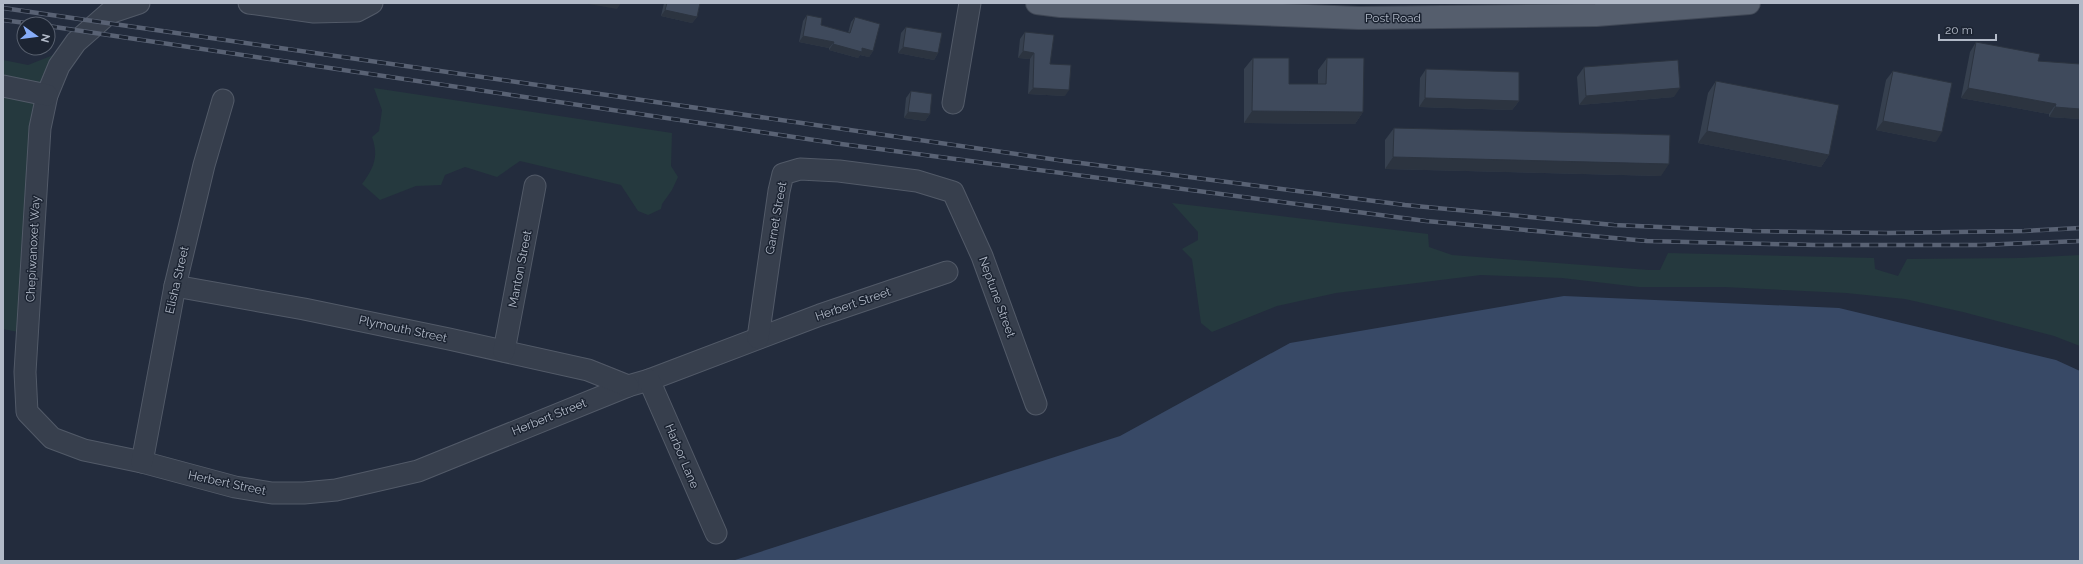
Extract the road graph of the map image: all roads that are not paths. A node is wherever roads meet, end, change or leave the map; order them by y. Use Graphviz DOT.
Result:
graph roads {
  1 [pos="140,3"];
  2 [pos="249,3"];
  3 [pos="372,3"];
  4 [pos="970,3"];
  5 [pos="1037,3"];
  6 [pos="1748,3"];
  7 [pos="3,86"];
  8 [pos="47,95"];
  9 [pos="222,100"];
  10 [pos="953,103"];
  11 [pos="535,186"];
  12 [pos="953,192"];
  13 [pos="947,272"];
  14 [pos="175,286"];
  15 [pos="758,338"];
  16 [pos="504,351"];
  17 [pos="649,380"];
  18 [pos="628,386"];
  19 [pos="1036,404"];
  20 [pos="142,462"];
  21 [pos="716,533"];
  1 -- 8 [label="street, Chepiwanoxet Way"];
  2 -- 3 [label="street"];
  4 -- 10 [label="street"];
  5 -- 6 [label="main road, Post Road"];
  7 -- 8 [label="street"];
  8 -- 20 [label="street, Chepiwanoxet Way"];
  9 -- 14 [label="street, Elisha Street"];
  11 -- 16 [label="street, Manton Street"];
  12 -- 15 [label="street, Garnet Street"];
  12 -- 19 [label="street, Neptune Street"];
  13 -- 15 [label="street, Herbert Street"];
  14 -- 16 [label="street, Plymouth Street"];
  14 -- 20 [label="street, Elisha Street"];
  15 -- 17 [label="street, Herbert Street"];
  16 -- 18 [label="street, Plymouth Street"];
  17 -- 18 [label="street, Herbert Street"];
  17 -- 21 [label="street, Harbor Lane"];
  18 -- 20 [label="street, Herbert Street"];
}
